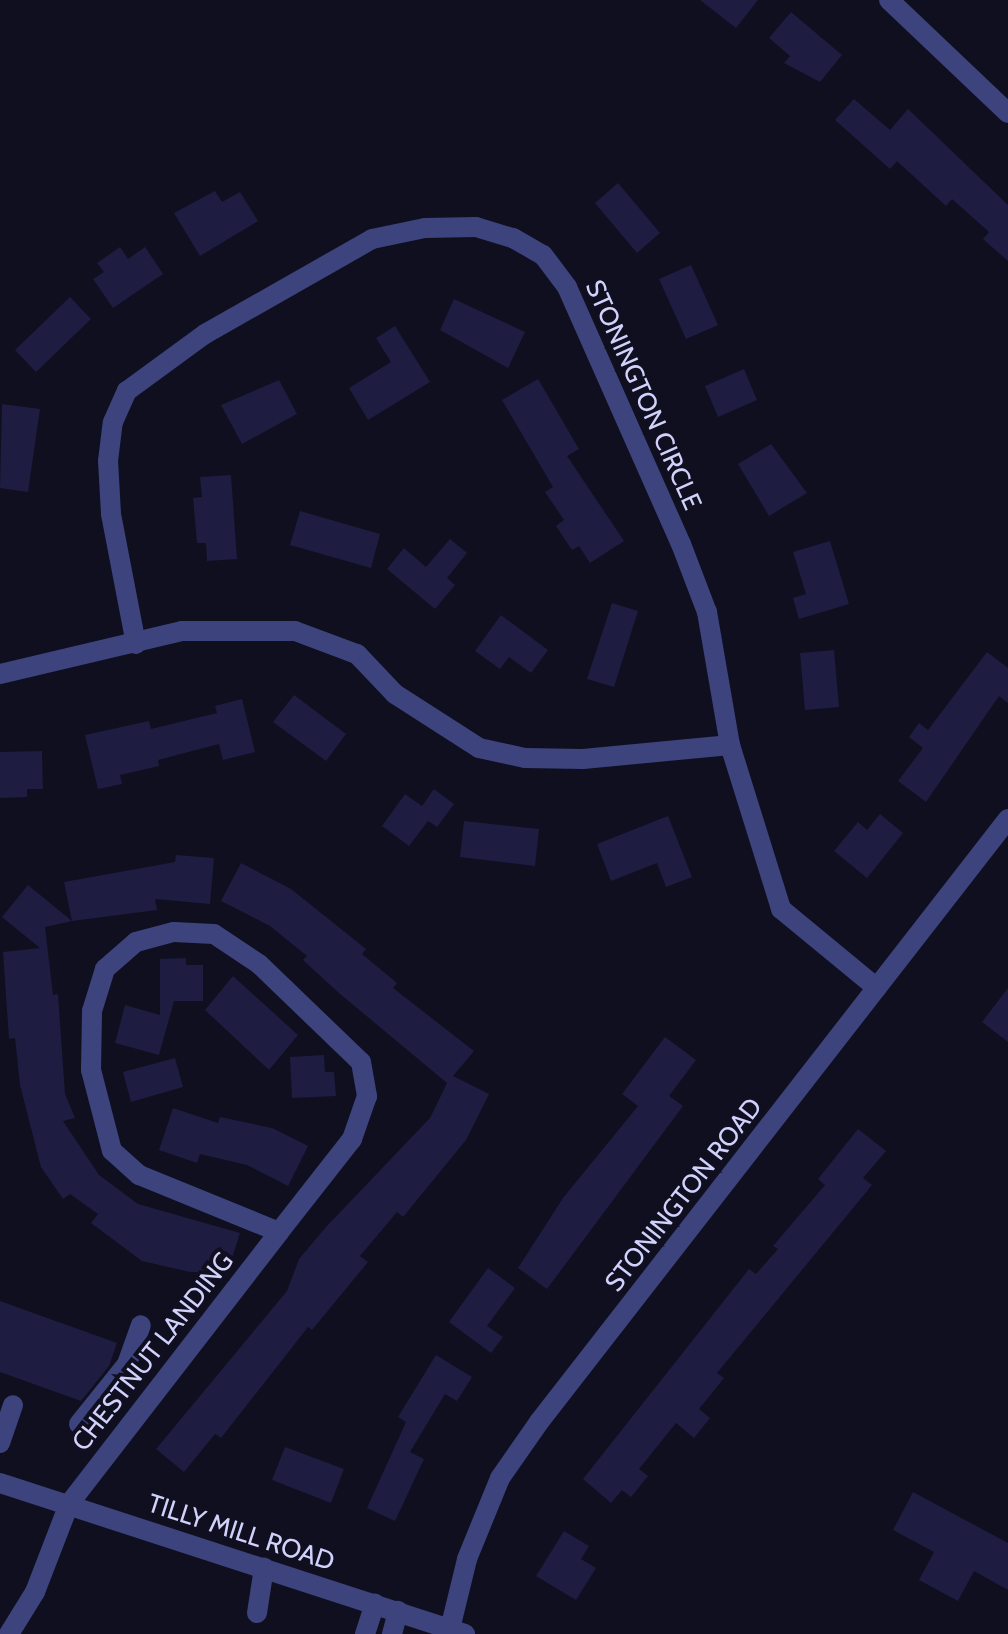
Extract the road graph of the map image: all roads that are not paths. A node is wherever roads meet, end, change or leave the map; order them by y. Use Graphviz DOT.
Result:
graph roads {
  1 [pos="889,0"];
  2 [pos="1008,113"];
  3 [pos="136,644"];
  4 [pos="0,674"];
  5 [pos="730,745"];
  6 [pos="1008,819"];
  7 [pos="877,988"];
  8 [pos="279,1232"];
  9 [pos="141,1325"];
  10 [pos="13,1405"];
  11 [pos="79,1424"];
  12 [pos="0,1443"];
  13 [pos="0,1483"];
  14 [pos="69,1504"];
  15 [pos="264,1568"];
  16 [pos="375,1604"];
  17 [pos="398,1611"];
  18 [pos="257,1613"];
  19 [pos="457,1632"];
  20 [pos="9,1634"];
  21 [pos="365,1634"];
  22 [pos="392,1634"];
  1 -- 2 [label="street"];
  3 -- 4 [label="street"];
  3 -- 5 [label="street"];
  3 -- 5 [label="street, STONINGTON CIRCLE"];
  5 -- 7 [label="street, STONINGTON CIRCLE"];
  6 -- 7 [label="street, STONINGTON ROAD"];
  7 -- 19 [label="street, STONINGTON ROAD"];
  8 -- 8 [label="street, CHESTNUT LANDING"];
  8 -- 14 [label="street, CHESTNUT LANDING"];
  9 -- 11 [label="street"];
  10 -- 12 [label="street"];
  13 -- 14 [label="street, TILLY MILL ROAD"];
  14 -- 15 [label="street, TILLY MILL ROAD"];
  14 -- 20 [label="street, CHESTNUT LANDING"];
  15 -- 16 [label="street, TILLY MILL ROAD"];
  15 -- 18 [label="street"];
  16 -- 17 [label="street, TILLY MILL ROAD"];
  16 -- 21 [label="street"];
  17 -- 19 [label="street, TILLY MILL ROAD"];
  17 -- 22 [label="street"];
}
